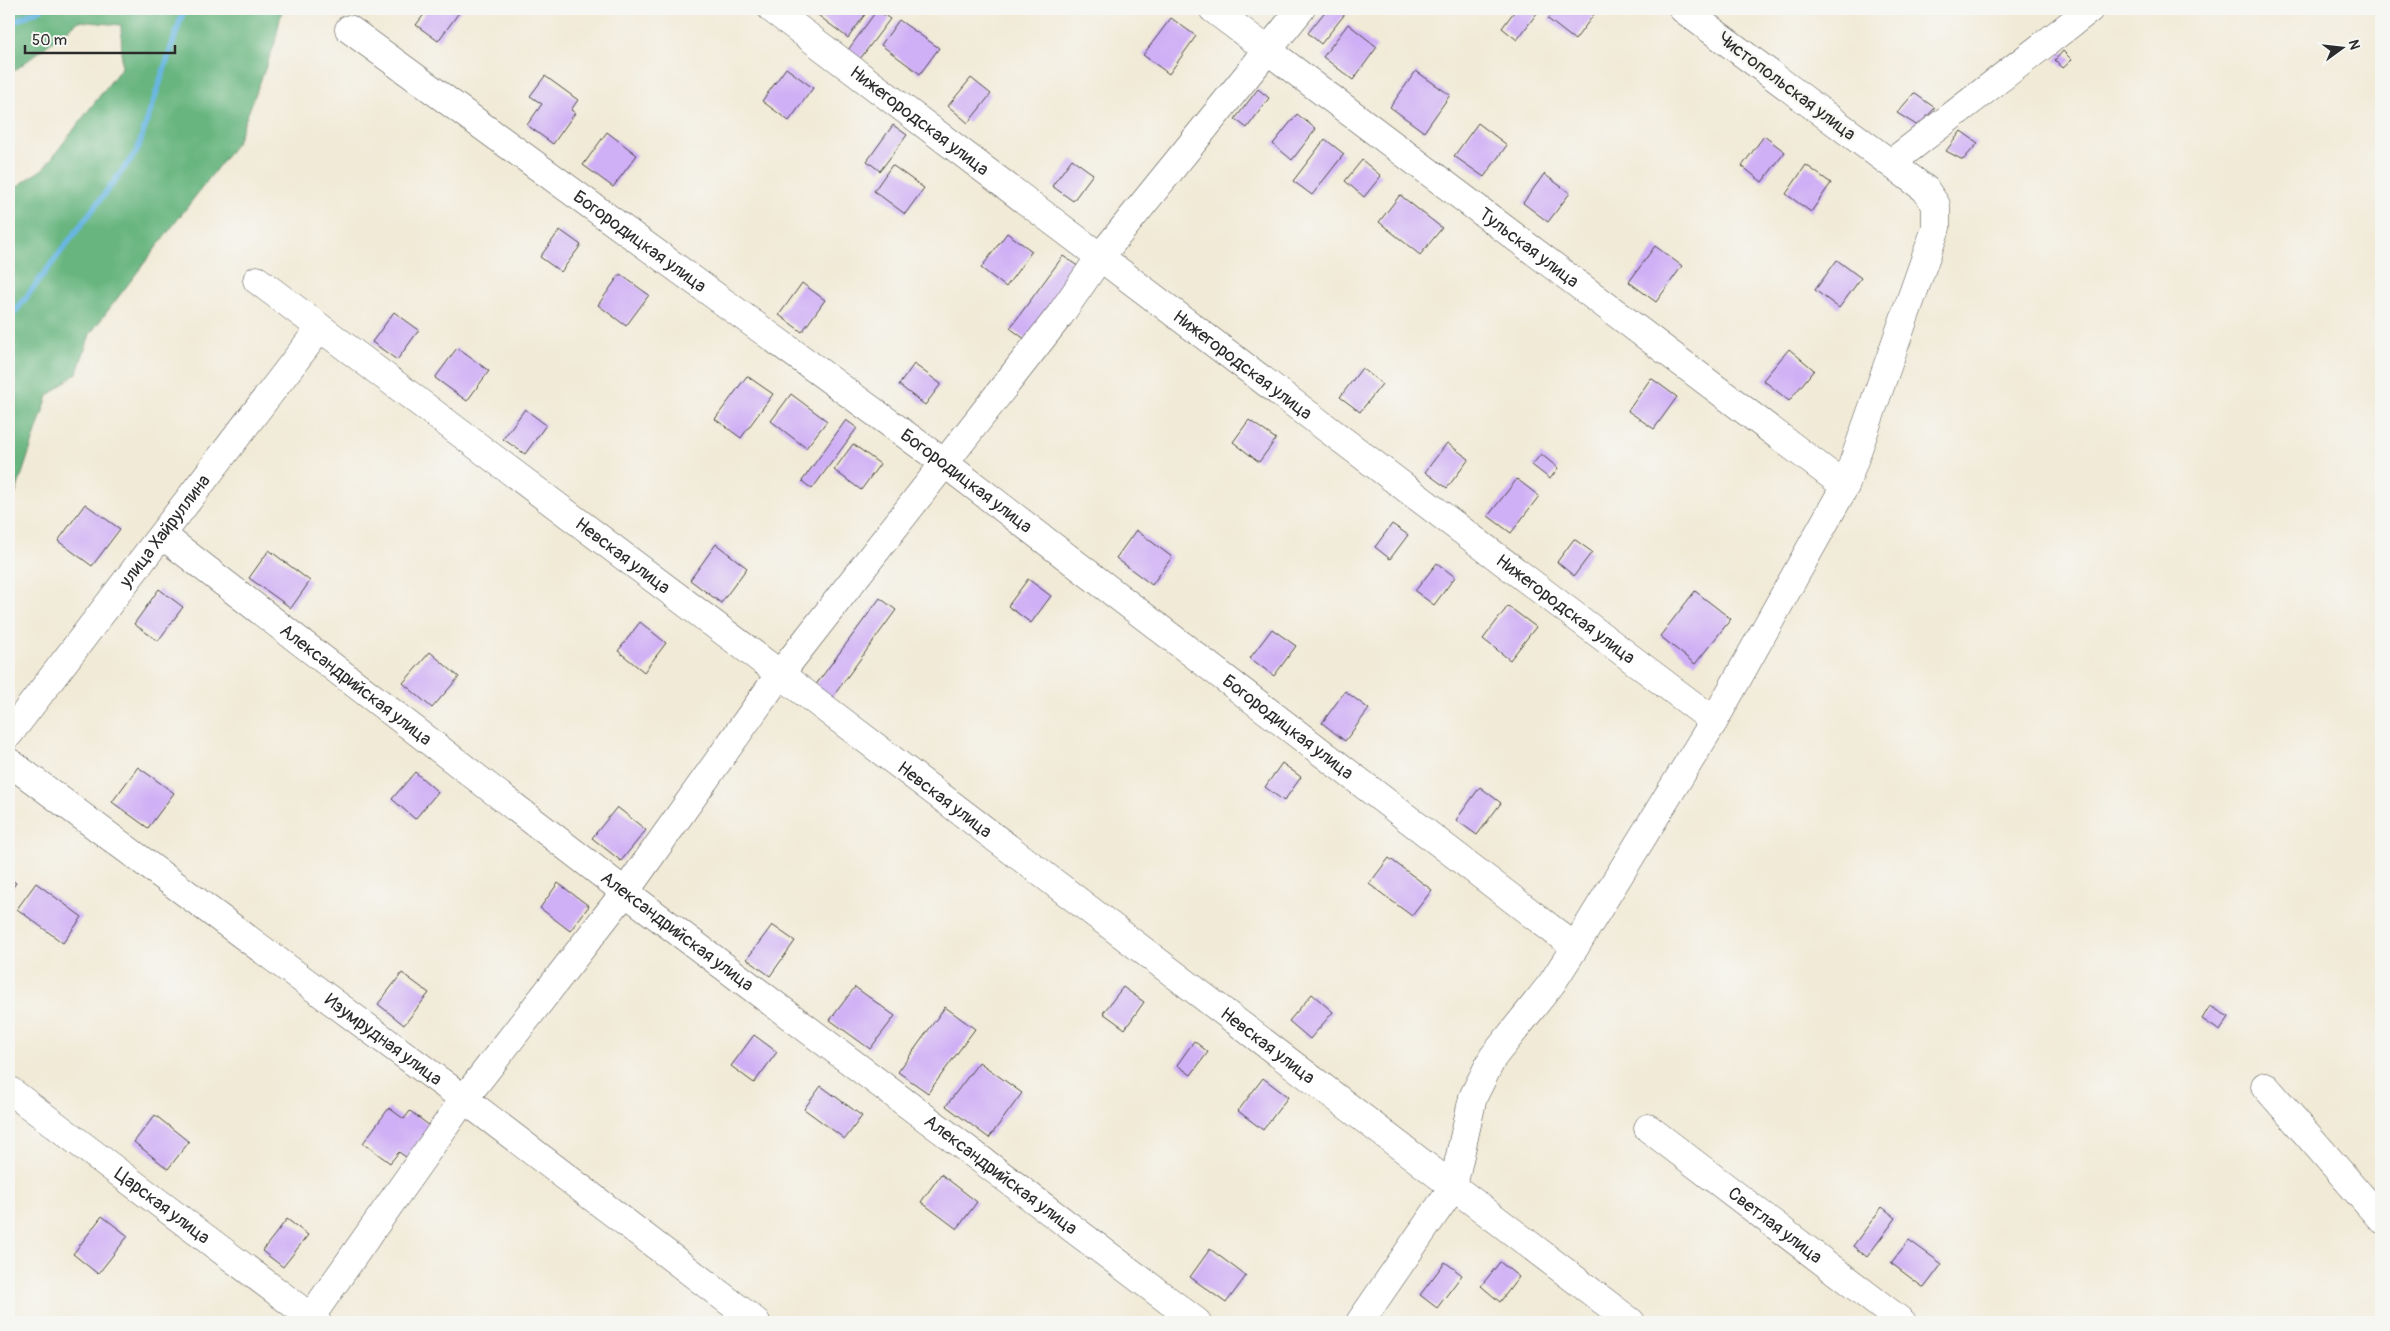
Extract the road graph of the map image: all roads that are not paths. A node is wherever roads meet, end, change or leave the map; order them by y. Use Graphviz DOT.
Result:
graph roads {
  1 [pos="772,9"];
  2 [pos="1213,9"];
  3 [pos="1301,9"];
  4 [pos="1683,9"];
  5 [pos="2090,9"];
  6 [pos="349,29"];
  7 [pos="1269,49"];
  8 [pos="1891,163"];
  9 [pos="1100,257"];
  10 [pos="257,280"];
  11 [pos="320,328"];
  12 [pos="943,462"];
  13 [pos="1845,486"];
  14 [pos="162,536"];
  15 [pos="780,674"];
  16 [pos="1714,720"];
  17 [pos="9,734"];
  18 [pos="9,762"];
  19 [pos="625,892"];
  20 [pos="1575,947"];
  21 [pos="2265,1086"];
  22 [pos="9,1090"];
  23 [pos="464,1099"];
  24 [pos="1648,1128"];
  25 [pos="1452,1187"];
  26 [pos="2381,1219"];
  27 [pos="312,1321"];
  28 [pos="756,1322"];
  29 [pos="1196,1322"];
  30 [pos="1360,1322"];
  31 [pos="1631,1322"];
  32 [pos="1902,1322"];
  1 -- 9 [label="street, Нижегородская улица"];
  2 -- 7 [label="street, Тульская улица"];
  3 -- 7 [label="street"];
  4 -- 8 [label="street, Чистопольская улица"];
  5 -- 8 [label="street"];
  6 -- 12 [label="street, Богородицкая улица"];
  7 -- 9 [label="street"];
  7 -- 13 [label="street, Тульская улица"];
  8 -- 13 [label="street, Чистопольская улица"];
  9 -- 12 [label="street"];
  9 -- 16 [label="street, Нижегородская улица"];
  10 -- 11 [label="street, Невская улица"];
  11 -- 14 [label="street, улица Хайруллина"];
  11 -- 15 [label="street, Невская улица"];
  12 -- 15 [label="street"];
  12 -- 20 [label="street, Богородицкая улица"];
  13 -- 16 [label="street, Чистопольская улица"];
  14 -- 17 [label="street, улица Хайруллина"];
  14 -- 19 [label="street, Александрийская улица"];
  15 -- 19 [label="street"];
  15 -- 25 [label="street, Невская улица"];
  16 -- 20 [label="street, Чистопольская улица"];
  18 -- 23 [label="street, Изумрудная улица"];
  19 -- 23 [label="street"];
  19 -- 29 [label="street, Александрийская улица"];
  20 -- 25 [label="street, Чистопольская улица"];
  21 -- 26 [label="street"];
  22 -- 27 [label="street, Царская улица"];
  23 -- 27 [label="street"];
  23 -- 28 [label="street, Изумрудная улица"];
  24 -- 32 [label="street, Светлая улица"];
  25 -- 30 [label="street"];
  25 -- 31 [label="street, Невская улица"];
}
